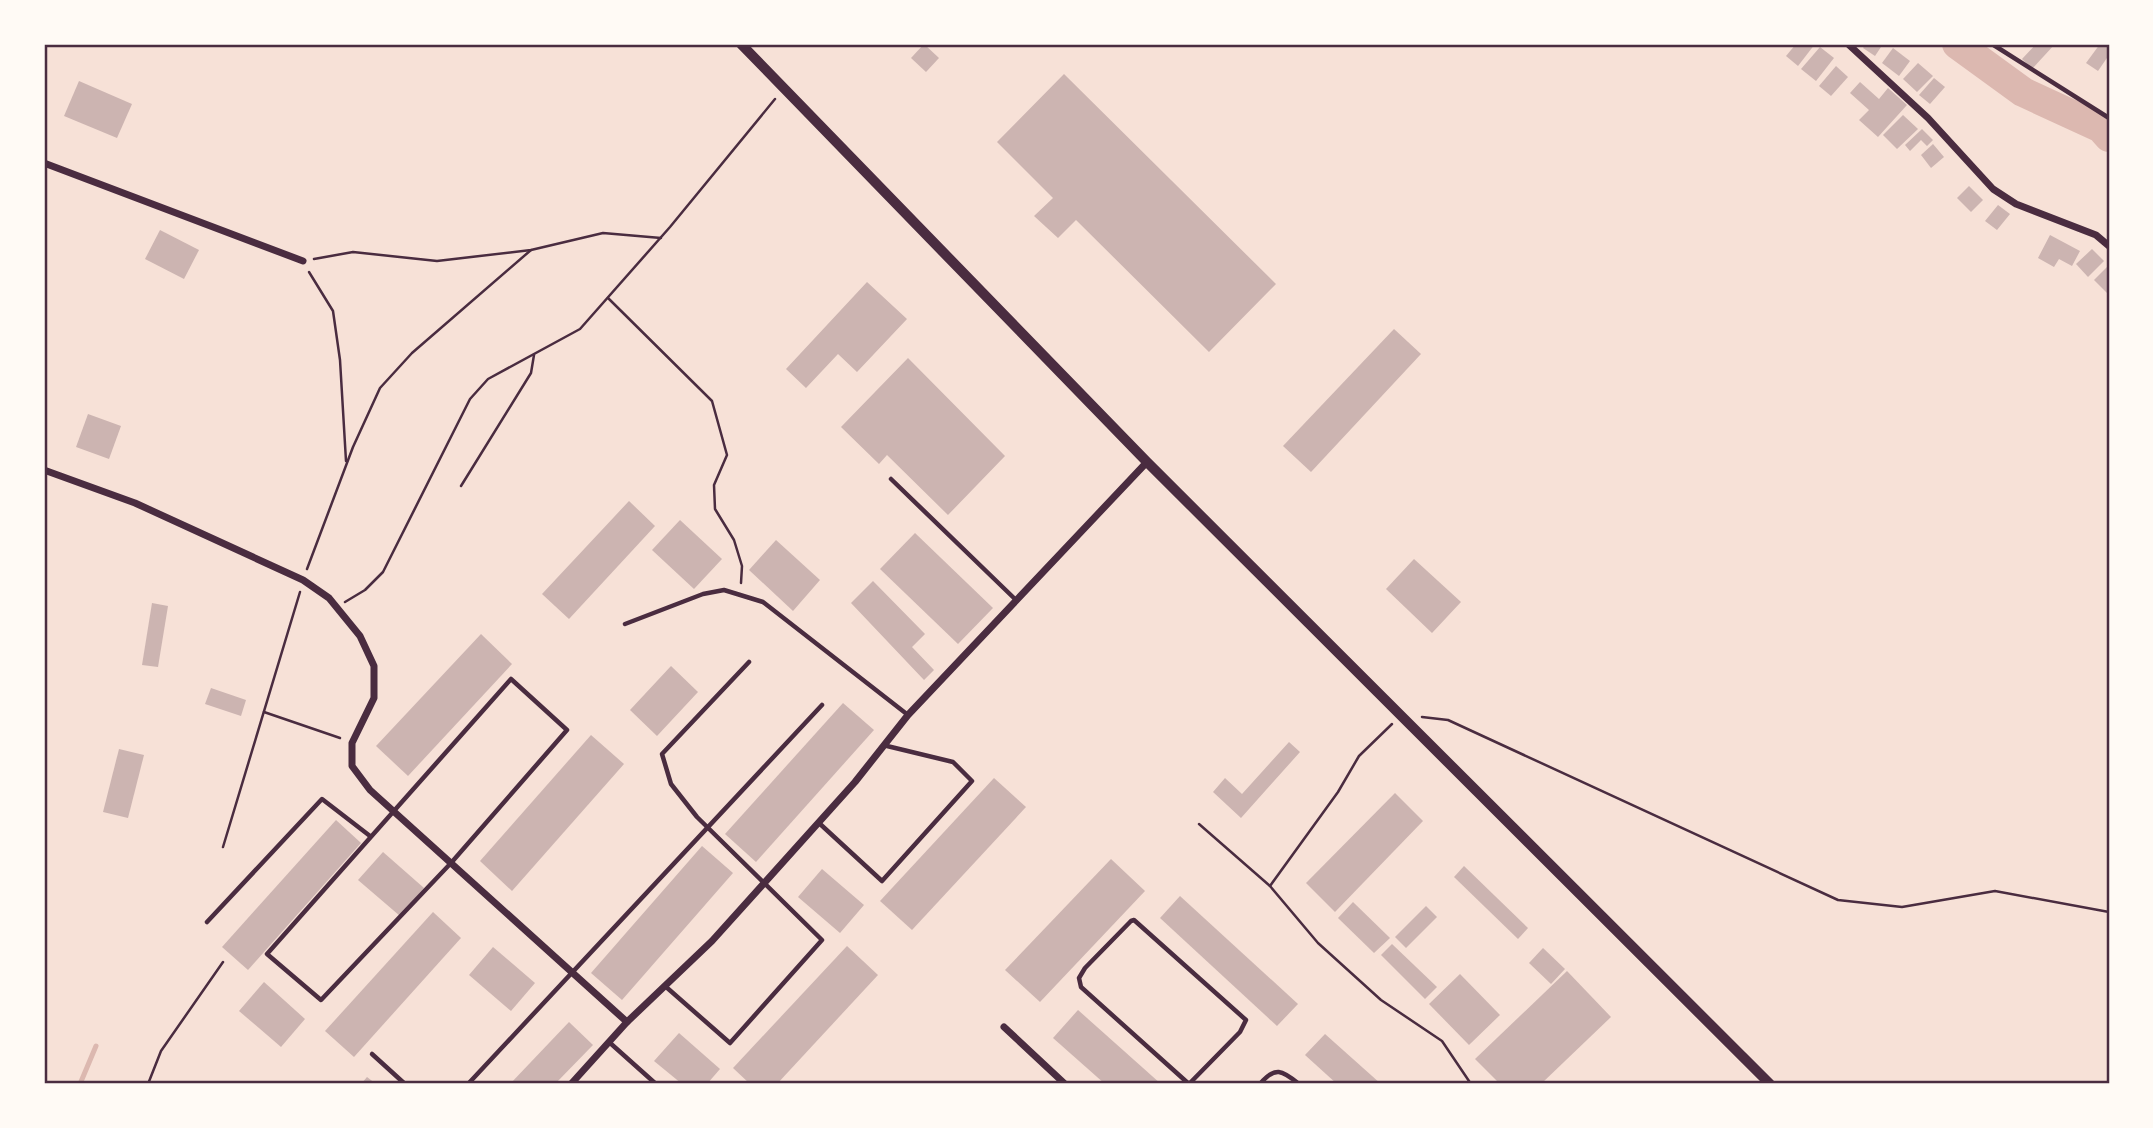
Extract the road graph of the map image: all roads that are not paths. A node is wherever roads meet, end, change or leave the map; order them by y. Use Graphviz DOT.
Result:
graph roads {
  1 [pos="741,44"];
  2 [pos="1847,44"];
  3 [pos="1992,44"];
  4 [pos="2109,118"];
  5 [pos="44,163"];
  6 [pos="2109,246"];
  7 [pos="303,261"];
  8 [pos="1147,462"];
  9 [pos="44,470"];
  10 [pos="891,479"];
  11 [pos="1016,600"];
  12 [pos="625,624"];
  13 [pos="749,662"];
  14 [pos="821,705"];
  15 [pos="908,715"];
  16 [pos="887,746"];
  17 [pos="393,811"];
  18 [pos="819,822"];
  19 [pos="708,828"];
  20 [pos="370,836"];
  21 [pos="451,863"];
  22 [pos="765,883"];
  23 [pos="206,922"];
  24 [pos="573,973"];
  25 [pos="664,986"];
  26 [pos="627,1022"];
  27 [pos="1004,1027"];
  28 [pos="609,1042"];
  29 [pos="372,1054"];
  30 [pos="405,1084"];
  31 [pos="468,1084"];
  32 [pos="571,1084"];
  33 [pos="656,1084"];
  34 [pos="1065,1084"];
  35 [pos="1189,1084"];
  36 [pos="1260,1084"];
  37 [pos="1299,1084"];
  38 [pos="1770,1084"];
  1 -- 8 [label="street"];
  2 -- 6 [label="street"];
  3 -- 4 [label="lane"];
  5 -- 7 [label="street"];
  8 -- 11 [label="street"];
  8 -- 38 [label="street"];
  9 -- 17 [label="street"];
  10 -- 11 [label="lane"];
  11 -- 15 [label="street"];
  12 -- 15 [label="lane"];
  13 -- 19 [label="lane"];
  14 -- 19 [label="lane"];
  15 -- 16 [label="street"];
  16 -- 18 [label="street"];
  16 -- 18 [label="lane"];
  17 -- 20 [label="lane"];
  17 -- 21 [label="street"];
  17 -- 21 [label="lane"];
  18 -- 22 [label="street"];
  19 -- 22 [label="lane"];
  19 -- 24 [label="lane"];
  20 -- 21 [label="lane"];
  20 -- 23 [label="lane"];
  21 -- 24 [label="street"];
  22 -- 25 [label="street"];
  22 -- 25 [label="lane"];
  24 -- 26 [label="street"];
  24 -- 31 [label="lane"];
  25 -- 26 [label="street"];
  26 -- 28 [label="street"];
  27 -- 34 [label="street"];
  28 -- 32 [label="street"];
  28 -- 33 [label="lane"];
  29 -- 30 [label="lane"];
  35 -- 35 [label="lane"];
  36 -- 37 [label="lane"];
}
